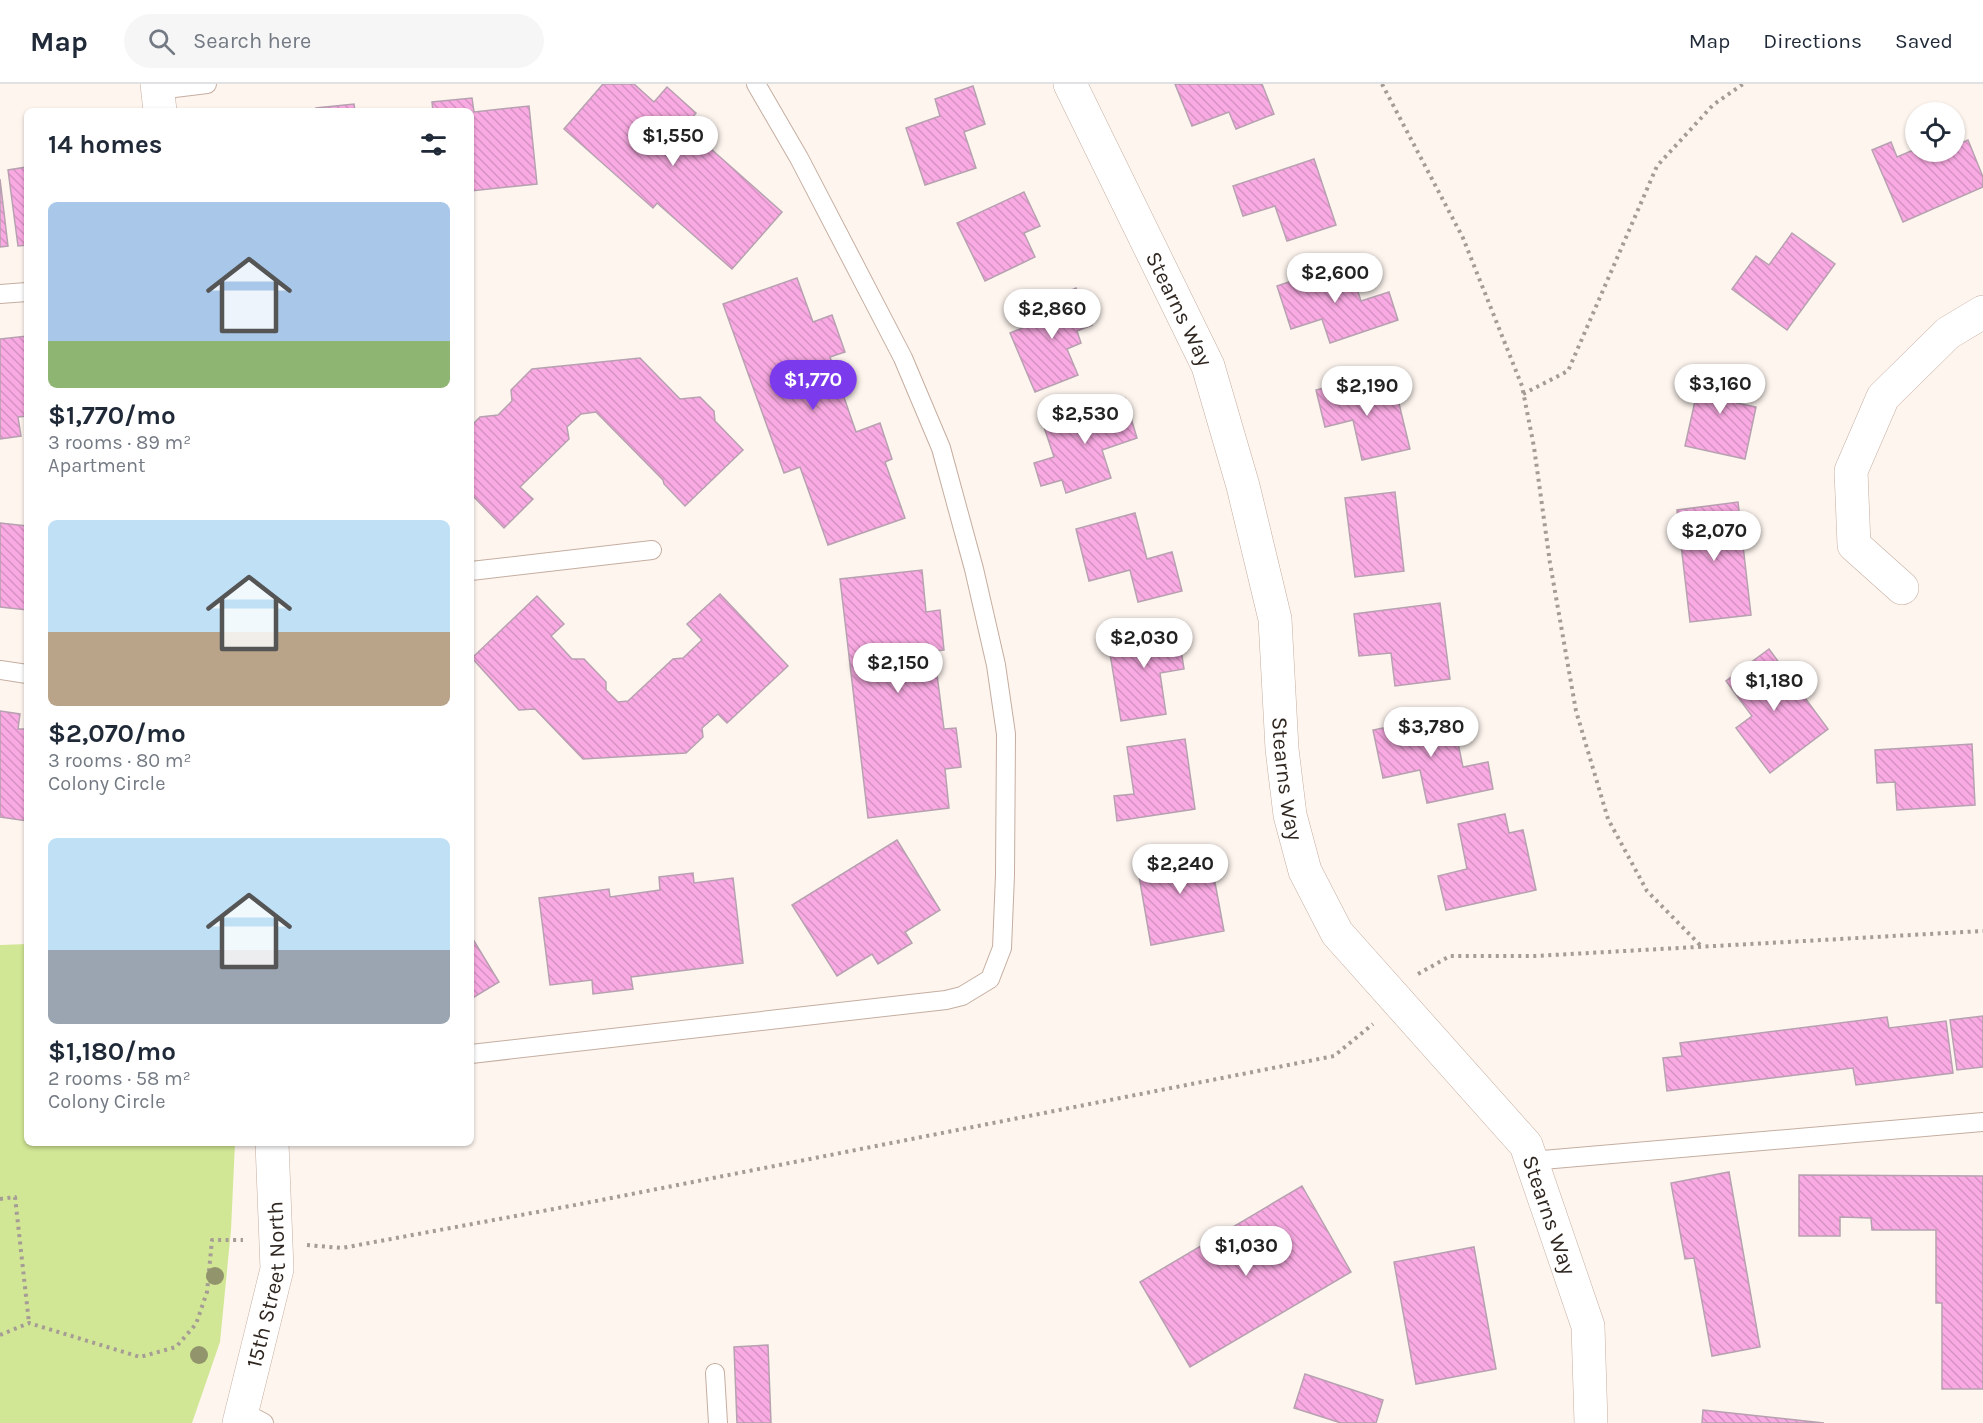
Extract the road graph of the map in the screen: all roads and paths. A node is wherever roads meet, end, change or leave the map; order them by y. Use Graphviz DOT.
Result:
graph roads {
  1 [pos="207,84"];
  2 [pos="756,84"];
  3 [pos="1070,84"];
  4 [pos="1382,84"];
  5 [pos="1743,84"];
  6 [pos="159,95"];
  7 [pos="24,292"];
  8 [pos="0,294"];
  9 [pos="1983,312"];
  10 [pos="1523,394"];
  11 [pos="652,550"];
  12 [pos="474,571"];
  13 [pos="1902,588"];
  14 [pos="0,670"];
  15 [pos="24,674"];
  16 [pos="1983,931"];
  17 [pos="1702,947"];
  18 [pos="1415,976"];
  19 [pos="1377,1021"];
  20 [pos="474,1054"];
  21 [pos="1983,1122"];
  22 [pos="272,1146"];
  23 [pos="1531,1161"];
  24 [pos="0,1199"];
  25 [pos="275,1241"];
  26 [pos="29,1323"];
  27 [pos="0,1335"];
  28 [pos="715,1373"];
  29 [pos="248,1419"];
  30 [pos="718,1423"];
  31 [pos="1591,1423"];
  1 -- 6 [label="lane"];
  2 -- 20 [label="lane"];
  3 -- 23 [label="street, Stearns Way"];
  4 -- 10 [label="path"];
  5 -- 10 [label="path"];
  7 -- 8 [label="lane"];
  9 -- 13 [label="street"];
  10 -- 17 [label="path"];
  11 -- 12 [label="lane"];
  14 -- 15 [label="lane"];
  16 -- 17 [label="path"];
  17 -- 18 [label="path"];
  19 -- 25 [label="path"];
  21 -- 23 [label="lane"];
  22 -- 25 [label="street, 15th Street North"];
  23 -- 31 [label="street, Stearns Way"];
  24 -- 26 [label="path"];
  25 -- 26 [label="path"];
  25 -- 29 [label="street, 15th Street North"];
  26 -- 27 [label="path"];
  28 -- 30 [label="lane"];
}
